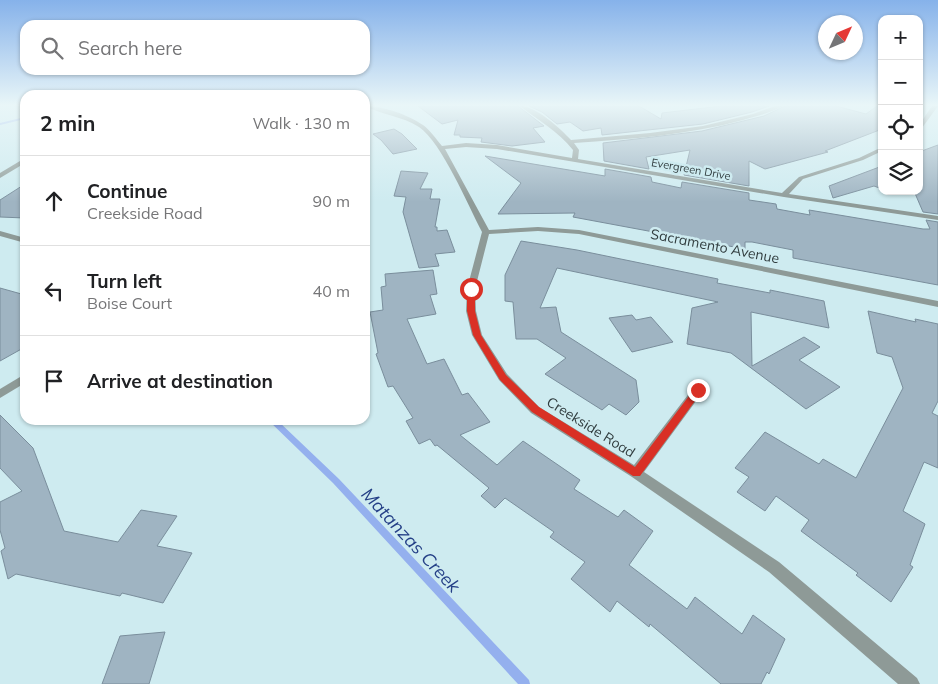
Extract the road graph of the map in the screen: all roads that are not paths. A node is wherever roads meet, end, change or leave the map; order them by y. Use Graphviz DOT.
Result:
graph roads {
  1 [pos="432,138"];
  2 [pos="566,138"];
  3 [pos="618,138"];
  4 [pos="570,142"];
  5 [pos="441,148"];
  6 [pos="880,150"];
  7 [pos="575,158"];
  8 [pos="20,163"];
  9 [pos="0,176"];
  10 [pos="784,195"];
  11 [pos="938,218"];
  12 [pos="486,232"];
  13 [pos="0,233"];
  14 [pos="20,239"];
  15 [pos="938,304"];
  16 [pos="20,381"];
  17 [pos="698,390"];
  18 [pos="0,394"];
  19 [pos="636,473"];
  20 [pos="911,684"];
  1 -- 5 [label="street"];
  2 -- 4 [label="street"];
  3 -- 4 [label="street"];
  4 -- 7 [label="street"];
  5 -- 7 [label="street, Evergreen Drive"];
  5 -- 12 [label="street"];
  6 -- 10 [label="street"];
  7 -- 10 [label="street, Evergreen Drive"];
  8 -- 9 [label="street"];
  10 -- 11 [label="street, Evergreen Drive"];
  12 -- 15 [label="street, Sacramento Avenue"];
  12 -- 19 [label="street, Creekside Road"];
  13 -- 14 [label="street"];
  16 -- 18 [label="street"];
  17 -- 19 [label="street"];
  19 -- 20 [label="street, Creekside Road"];
}
